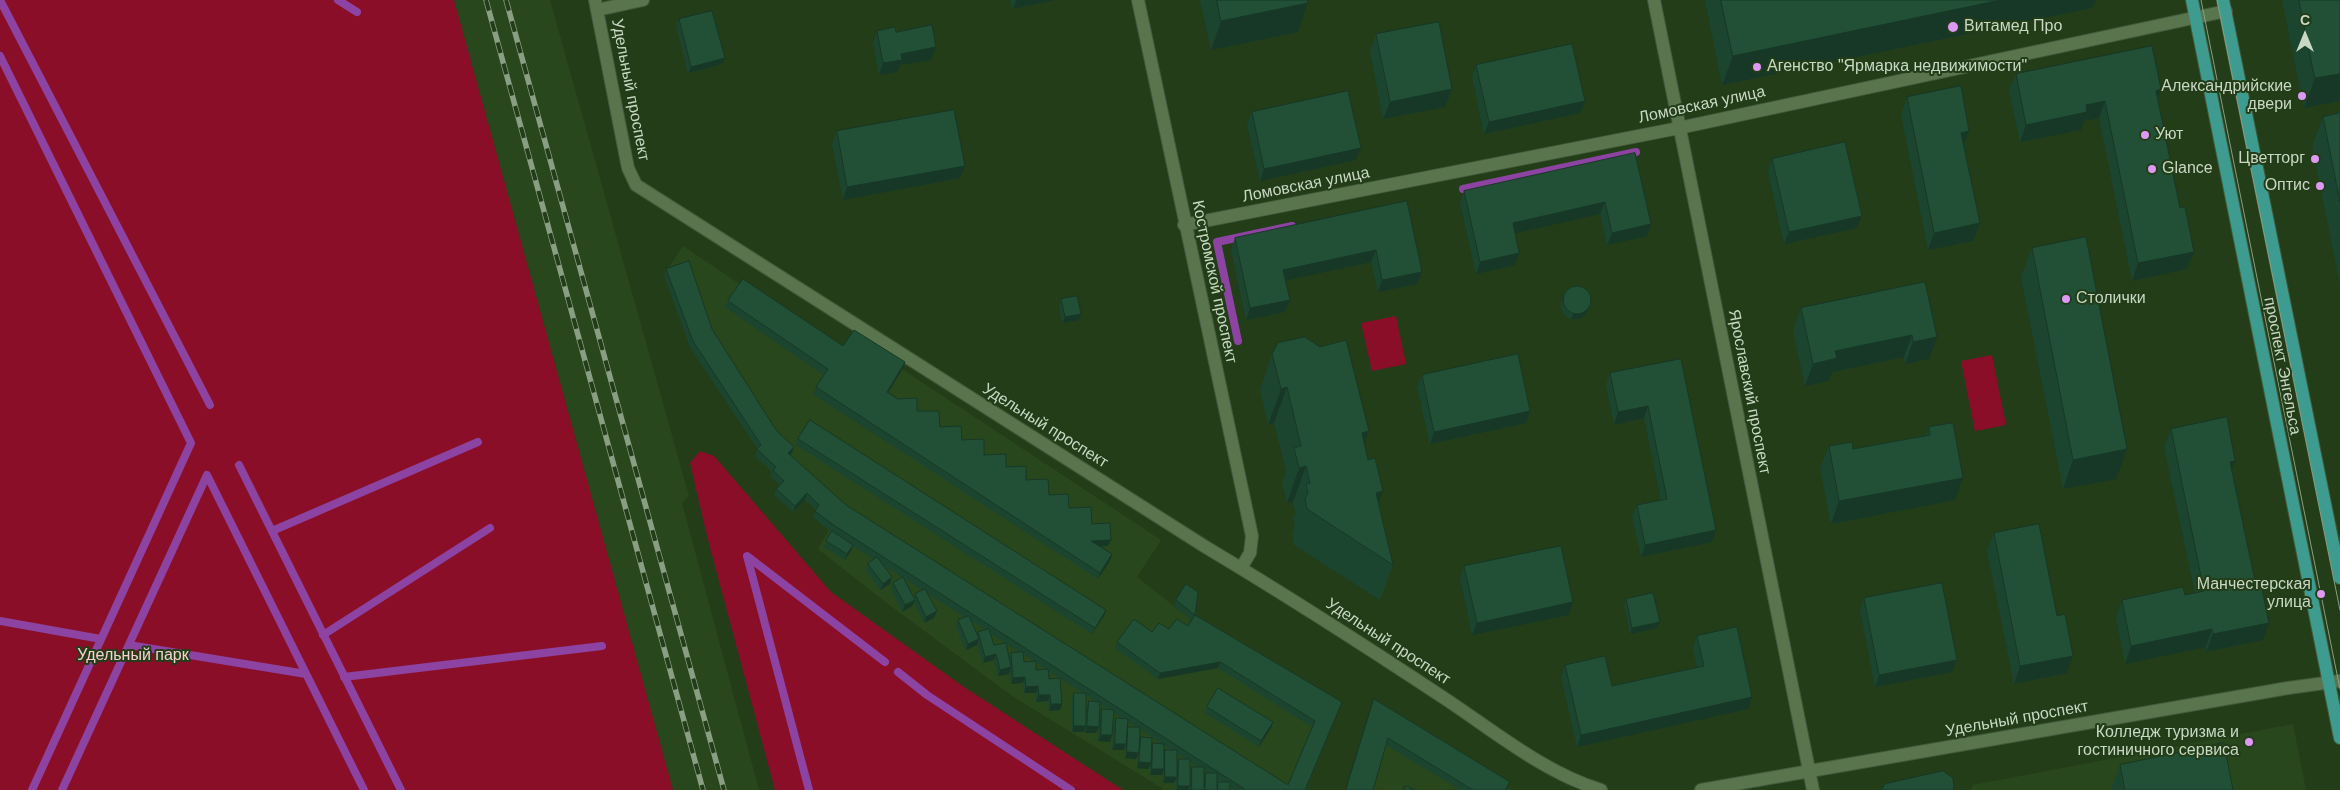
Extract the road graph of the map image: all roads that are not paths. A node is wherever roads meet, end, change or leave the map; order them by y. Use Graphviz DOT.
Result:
graph roads {
  1 [pos="643,0"];
  2 [pos="1138,0"];
  3 [pos="1654,0"];
  4 [pos="2192,0"];
  5 [pos="596,5"];
  6 [pos="2225,6"];
  7 [pos="2195,18"];
  8 [pos="1679,128"];
  9 [pos="1184,225"];
  10 [pos="1242,568"];
  11 [pos="2340,578"];
  12 [pos="2334,682"];
  13 [pos="2340,738"];
  14 [pos="1809,772"];
  15 [pos="1600,790"];
  16 [pos="1700,790"];
  17 [pos="1812,790"];
  1 -- 5 [label="street"];
  2 -- 9 [label="street, Костромской проспект"];
  3 -- 8 [label="street, Ярославский проспект"];
  4 -- 7 [label="main road, проспект Энгельса"];
  5 -- 10 [label="street, Удельный проспект"];
  6 -- 7 [label="street, Ломовская улица"];
  6 -- 11 [label="main road, проспект Энгельса"];
  7 -- 8 [label="street, Ломовская улица"];
  7 -- 12 [label="main road, проспект Энгельса"];
  8 -- 9 [label="street, Ломовская улица"];
  8 -- 14 [label="street, Ярославский проспект"];
  9 -- 10 [label="street, Костромской проспект"];
  10 -- 15 [label="street, Удельный проспект"];
  12 -- 13 [label="main road, проспект Энгельса"];
  12 -- 14 [label="street, Удельный проспект"];
  14 -- 16 [label="street, Удельный проспект"];
  14 -- 17 [label="street, Ярославский проспект"];
}
